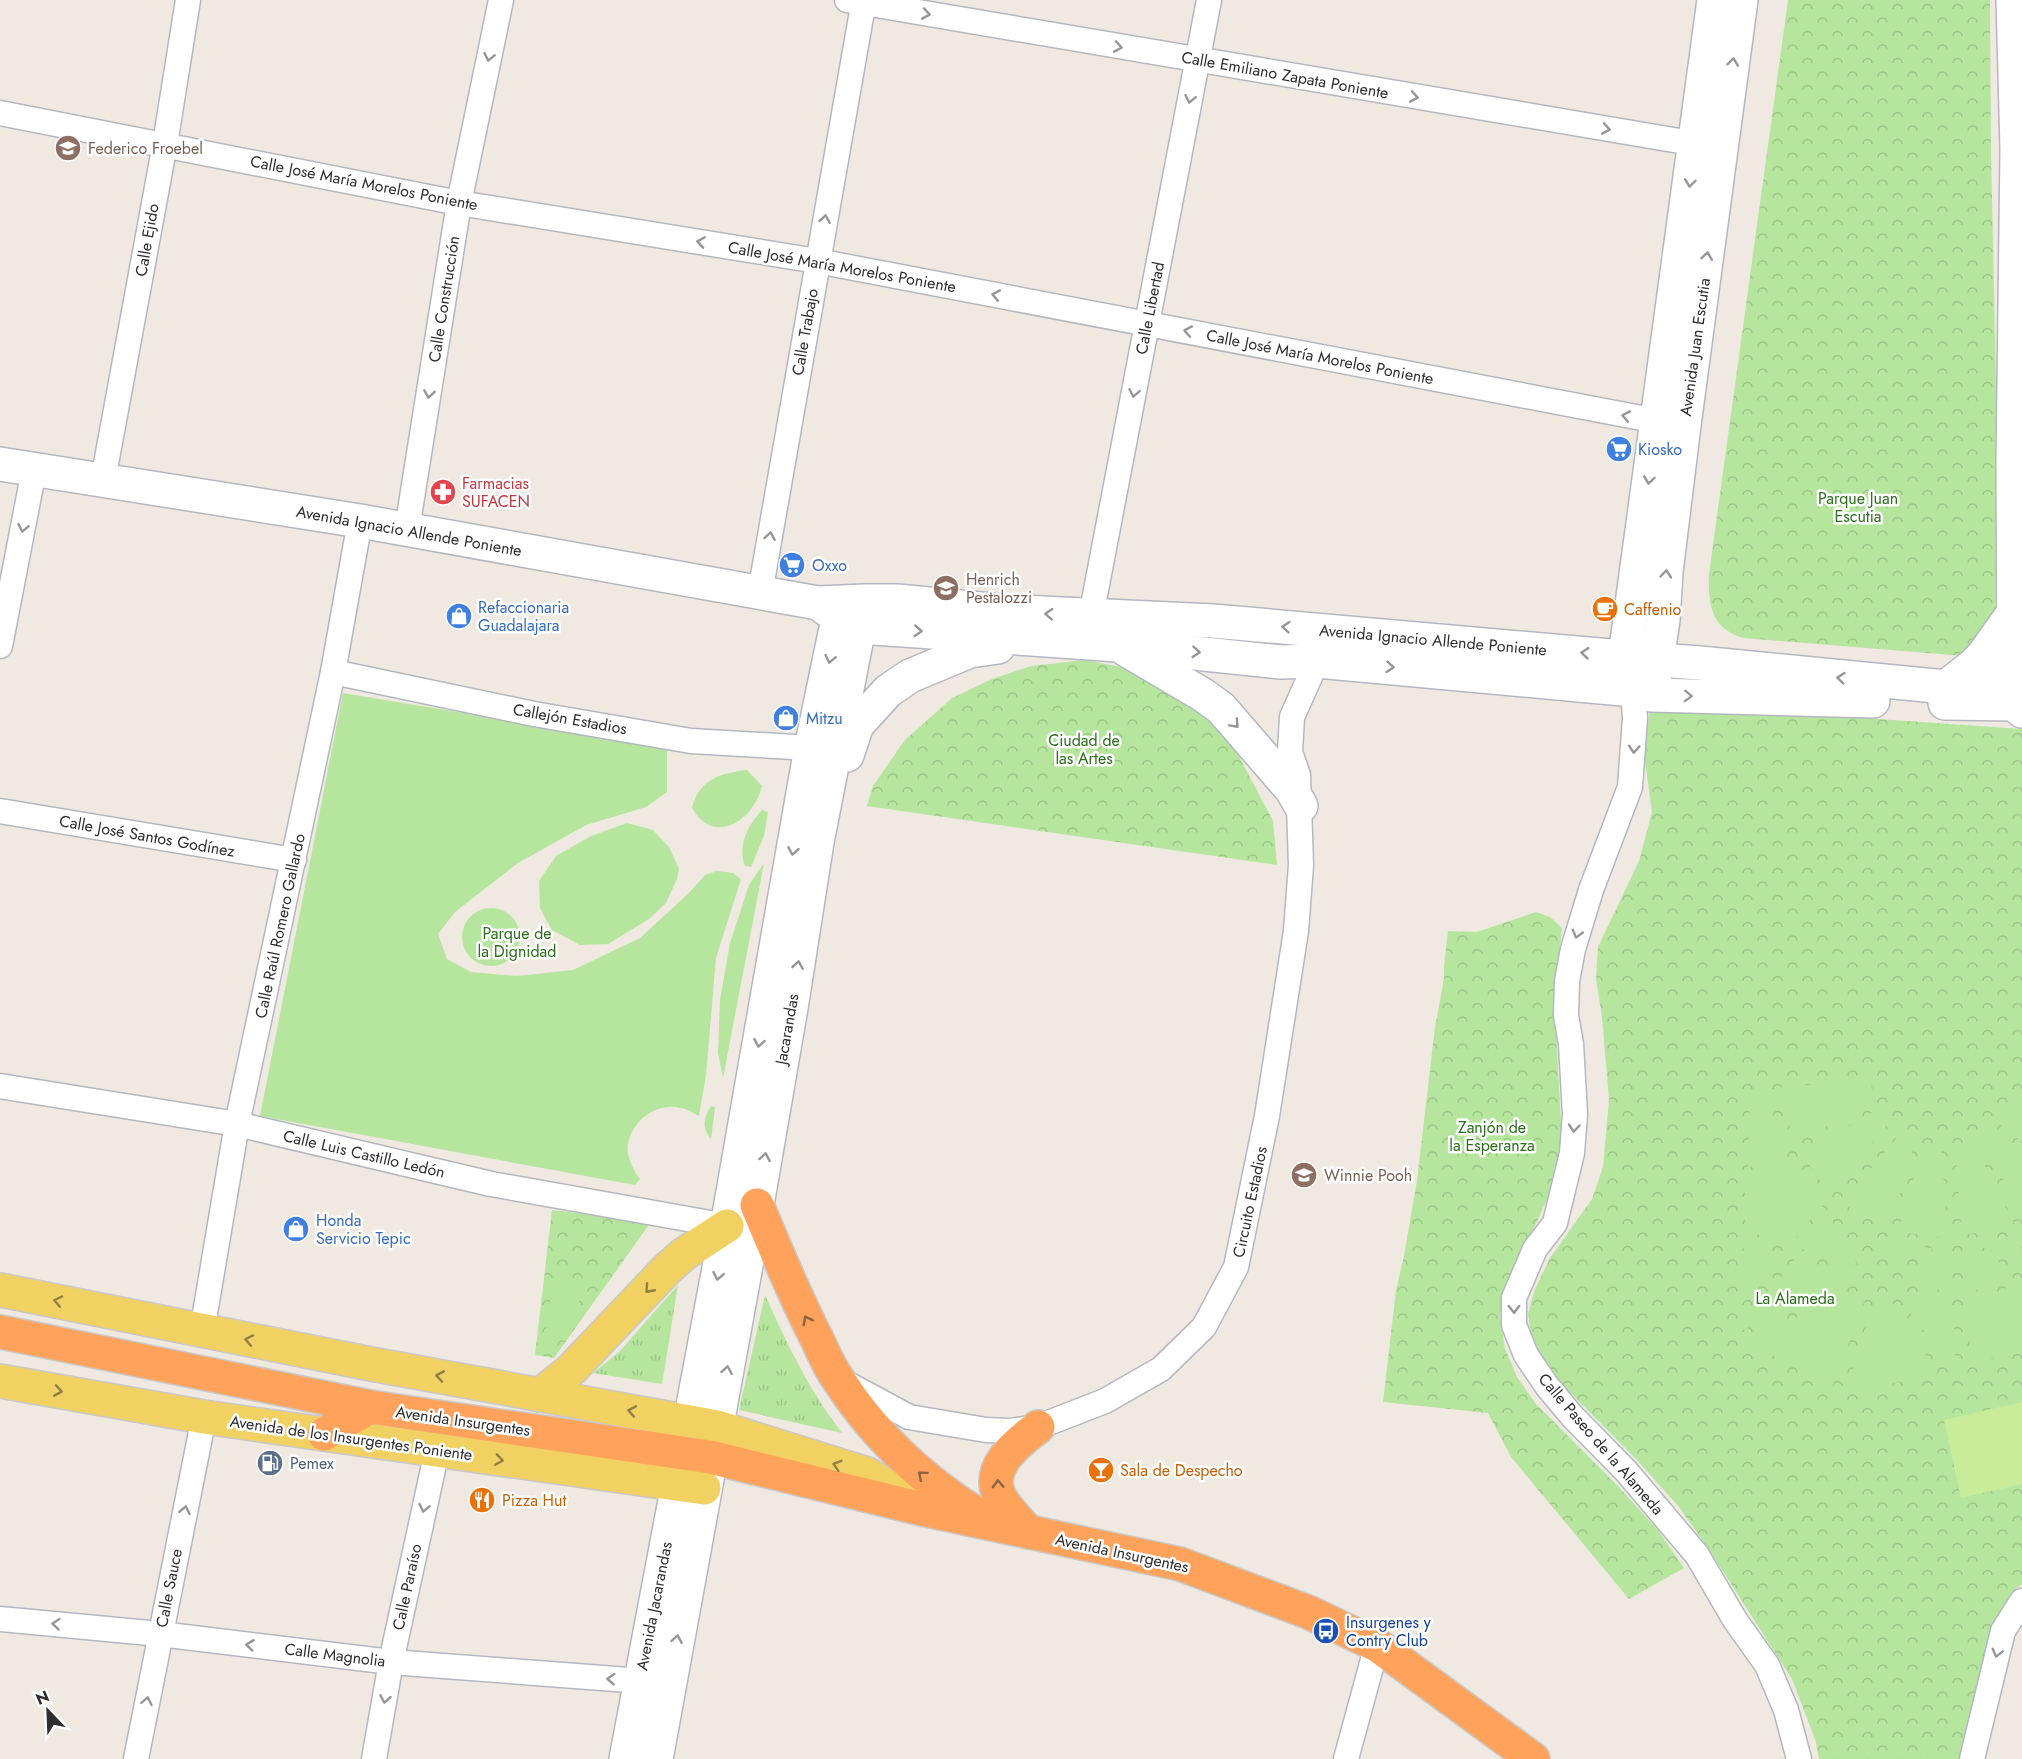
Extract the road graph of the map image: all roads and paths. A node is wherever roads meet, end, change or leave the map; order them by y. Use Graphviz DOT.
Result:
graph roads {
  1 [pos="188,0"];
  2 [pos="501,0"];
  3 [pos="1209,0"];
  4 [pos="1714,0"];
  5 [pos="1741,0"];
  6 [pos="2013,0"];
  7 [pos="858,1"];
  8 [pos="1197,60"];
  9 [pos="0,113"];
  10 [pos="165,144"];
  11 [pos="1709,146"];
  12 [pos="2019,149"];
  13 [pos="459,203"];
  14 [pos="817,261"];
  15 [pos="1148,323"];
  16 [pos="1671,424"];
  17 [pos="0,464"];
  18 [pos="2018,464"];
  19 [pos="34,470"];
  20 [pos="103,480"];
  21 [pos="360,521"];
  22 [pos="407,529"];
  23 [pos="760,593"];
  24 [pos="844,610"];
  25 [pos="2014,612"];
  26 [pos="1091,616"];
  27 [pos="1663,620"];
  28 [pos="1,633"];
  29 [pos="1049,640"];
  30 [pos="1118,645"];
  31 [pos="1625,656"];
  32 [pos="1317,660"];
  33 [pos="1657,660"];
  34 [pos="1700,663"];
  35 [pos="333,672"];
  36 [pos="1946,687"];
  37 [pos="1643,693"];
  38 [pos="2018,694"];
  39 [pos="811,748"];
  40 [pos="1301,806"];
  41 [pos="0,811"];
  42 [pos="817,842"];
  43 [pos="294,860"];
  44 [pos="0,1086"];
  45 [pos="237,1124"];
  46 [pos="757,1205"];
  47 [pos="727,1226"];
  48 [pos="0,1290"];
  49 [pos="202,1331"];
  50 [pos="0,1332"];
  51 [pos="837,1378"];
  52 [pos="0,1381"];
  53 [pos="540,1395"];
  54 [pos="370,1407"];
  55 [pos="204,1417"];
  56 [pos="1038,1427"];
  57 [pos="324,1434"];
  58 [pos="437,1451"];
  59 [pos="697,1455"];
  60 [pos="1028,1533"];
  61 [pos="2022,1601"];
  62 [pos="0,1619"];
  63 [pos="160,1634"];
  64 [pos="1377,1645"];
  65 [pos="391,1662"];
  66 [pos="655,1682"];
  67 [pos="136,1759"];
  68 [pos="374,1759"];
  69 [pos="626,1759"];
  70 [pos="656,1759"];
  71 [pos="1346,1759"];
  72 [pos="1533,1759"];
  73 [pos="1799,1759"];
  74 [pos="1972,1759"];
  1 -- 10 [label="street, Calle Ejido"];
  2 -- 13 [label="street, Calle Construcción, one-way"];
  3 -- 8 [label="street, Calle Libertad"];
  4 -- 11 [label="main road, Avenida Juan Escutia"];
  11 -- 5 [label="main road, Avenida Juan Escutia, one-way"];
  6 -- 12 [label="main road"];
  7 -- 8 [label="street, Calle Emiliano Zapata Poniente, one-way"];
  14 -- 7 [label="street, Calle Trabajo, one-way"];
  8 -- 11 [label="street, Calle Emiliano Zapata Poniente, one-way"];
  8 -- 15 [label="street, Calle Libertad, one-way"];
  9 -- 10 [label="street, Calle José María Morelos Poniente"];
  10 -- 13 [label="street, Calle José María Morelos Poniente"];
  10 -- 20 [label="street, Calle Ejido"];
  11 -- 16 [label="main road, Avenida Juan Escutia"];
  12 -- 18 [label="main road"];
  14 -- 13 [label="street, Calle José María Morelos Poniente, one-way"];
  13 -- 22 [label="street, Calle Construcción, one-way"];
  15 -- 14 [label="street, Calle José María Morelos Poniente, one-way"];
  23 -- 14 [label="street, Calle Trabajo, one-way"];
  16 -- 15 [label="street, Calle José María Morelos Poniente, one-way"];
  15 -- 26 [label="street, Calle Libertad, one-way"];
  27 -- 16 [label="main road, Avenida Juan Escutia, one-way"];
  16 -- 31 [label="main road, Avenida Juan Escutia, one-way"];
  17 -- 19 [label="main road, Avenida Ignacio Allende Poniente"];
  18 -- 25 [label="main road"];
  19 -- 20 [label="main road, Avenida Ignacio Allende Poniente"];
  19 -- 28 [label="street, one-way"];
  20 -- 21 [label="main road, Avenida Ignacio Allende Poniente"];
  21 -- 22 [label="main road, Avenida Ignacio Allende Poniente"];
  21 -- 35 [label="street, Calle Raúl Romero Gallardo"];
  22 -- 23 [label="main road, Avenida Ignacio Allende Poniente"];
  23 -- 24 [label="main road, Avenida Ignacio Allende Poniente"];
  26 -- 24 [label="main road, Avenida Ignacio Allende Poniente, one-way"];
  24 -- 29 [label="main road, Avenida Ignacio Allende Poniente, one-way"];
  24 -- 39 [label="main road, Jacarandas, one-way"];
  24 -- 42 [label="main road, Jacarandas"];
  25 -- 36 [label="main road"];
  25 -- 38 [label="main road"];
  31 -- 26 [label="main road, Avenida Ignacio Allende Poniente, one-way"];
  27 -- 33 [label="main road, Avenida Juan Escutia"];
  27 -- 34 [label="main road"];
  29 -- 30 [label="main road, Avenida Ignacio Allende Poniente"];
  29 -- 42 [label="main road"];
  30 -- 32 [label="main road, Avenida Ignacio Allende Poniente, one-way"];
  30 -- 40 [label="main road, one-way"];
  31 -- 33 [label="main road, Avenida Ignacio Allende Poniente"];
  31 -- 37 [label="main road, Avenida Juan Escutia"];
  32 -- 37 [label="main road, Avenida Ignacio Allende Poniente, one-way"];
  32 -- 40 [label="street, Circuito Estadios"];
  33 -- 34 [label="main road, Avenida Ignacio Allende Poniente"];
  33 -- 37 [label="main road, Avenida Juan Escutia"];
  36 -- 34 [label="main road, Avenida Ignacio Allende Poniente, one-way"];
  35 -- 39 [label="street, Callejón Estadios"];
  35 -- 43 [label="street, Calle Raúl Romero Gallardo"];
  36 -- 38 [label="main road, Avenida Ignacio Allende Poniente"];
  37 -- 38 [label="main road, Avenida Ignacio Allende Poniente, one-way"];
  37 -- 73 [label="street, Calle Paseo de la Alameda, one-way"];
  39 -- 47 [label="main road, Jacarandas, one-way"];
  40 -- 56 [label="street, Circuito Estadios"];
  41 -- 43 [label="street, Calle José Santos Godínez"];
  46 -- 42 [label="main road, Jacarandas, one-way"];
  43 -- 45 [label="street, Calle Raúl Romero Gallardo"];
  44 -- 45 [label="street, Calle Luis Castillo Ledón"];
  45 -- 47 [label="street, Calle Luis Castillo Ledón"];
  45 -- 49 [label="street, Calle Raúl Romero Gallardo"];
  51 -- 46 [label="highway, one-way"];
  59 -- 46 [label="main road, Jacarandas, one-way"];
  47 -- 53 [label="main road, one-way"];
  47 -- 59 [label="main road, Jacarandas, one-way"];
  49 -- 48 [label="main road, one-way"];
  53 -- 49 [label="main road, one-way"];
  50 -- 54 [label="highway, Avenida Insurgentes"];
  51 -- 56 [label="street, Circuito Estadios"];
  60 -- 51 [label="highway, one-way"];
  52 -- 55 [label="main road, Avenida de los Insurgentes Poniente, one-way"];
  59 -- 53 [label="main road, one-way"];
  54 -- 57 [label="highway"];
  54 -- 59 [label="highway, Avenida Insurgentes"];
  55 -- 57 [label="main road, Avenida de los Insurgentes Poniente"];
  63 -- 55 [label="street, Calle Sauce, one-way"];
  60 -- 56 [label="highway, one-way"];
  57 -- 58 [label="main road, Avenida de los Insurgentes Poniente"];
  58 -- 59 [label="main road, Avenida de los Insurgentes Poniente, one-way"];
  58 -- 65 [label="street, Calle Paraíso, one-way"];
  59 -- 60 [label="highway, Avenida Insurgentes"];
  59 -- 66 [label="main road, Avenida Jacarandas"];
  60 -- 64 [label="highway, Avenida Insurgentes"];
  61 -- 74 [label="street, one-way"];
  63 -- 62 [label="street, Calle Magnolia, one-way"];
  65 -- 63 [label="street, Calle Magnolia, one-way"];
  67 -- 63 [label="street, Calle Sauce, one-way"];
  64 -- 71 [label="street"];
  64 -- 72 [label="highway"];
  66 -- 65 [label="street, Calle Magnolia, one-way"];
  65 -- 68 [label="street, Calle Paraíso, one-way"];
  66 -- 69 [label="main road, Avenida Jacarandas"];
  66 -- 70 [label="main road, Avenida Jacarandas"];
}
